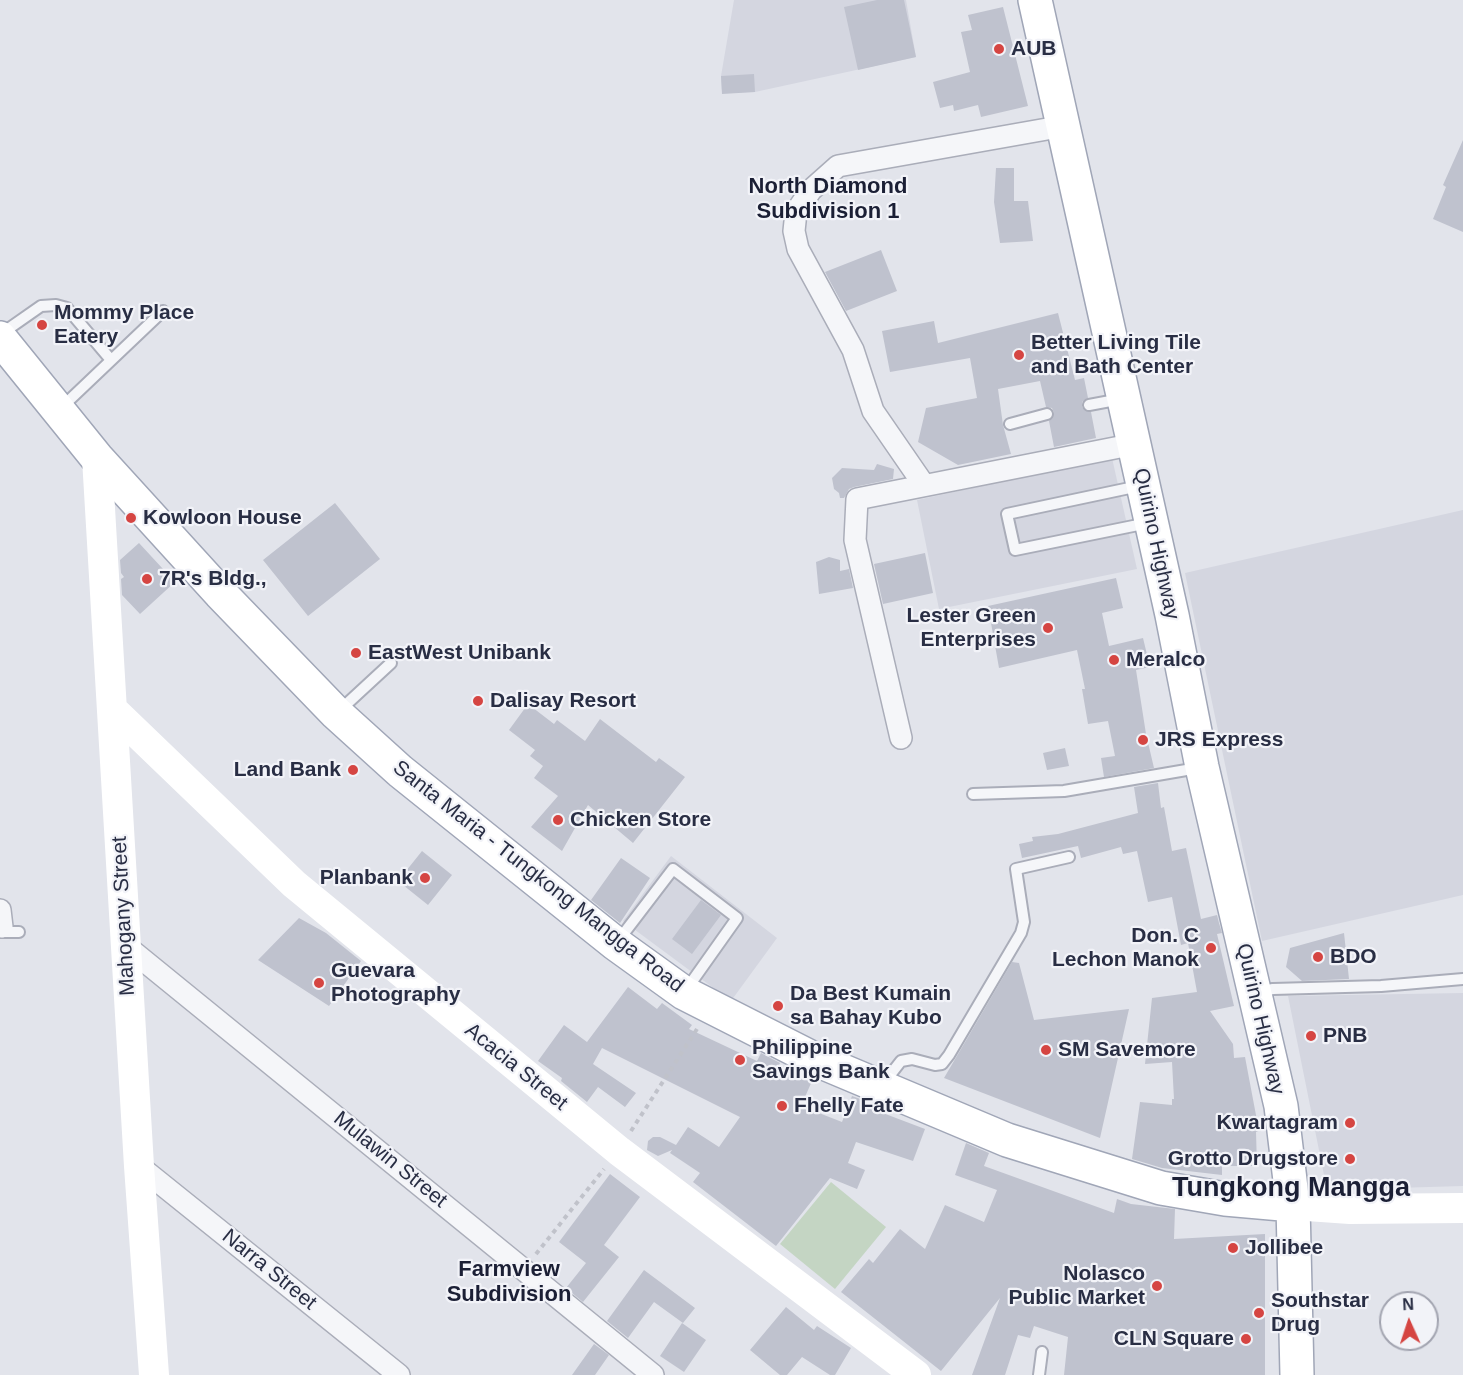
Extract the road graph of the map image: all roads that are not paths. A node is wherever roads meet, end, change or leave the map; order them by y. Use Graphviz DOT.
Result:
graph roads {
  1 [pos="1035,0"];
  2 [pos="1064,126"];
  3 [pos="163,311"];
  4 [pos="0,336"];
  5 [pos="111,360"];
  6 [pos="1124,398"];
  7 [pos="1089,405"];
  8 [pos="57,412"];
  9 [pos="1047,414"];
  10 [pos="1010,424"];
  11 [pos="1135,444"];
  12 [pos="97,458"];
  13 [pos="924,485"];
  14 [pos="1143,485"];
  15 [pos="1151,522"];
  16 [pos="391,663"];
  17 [pos="112,709"];
  18 [pos="336,713"];
  19 [pos="901,738"];
  20 [pos="1202,767"];
  21 [pos="973,794"];
  22 [pos="1069,857"];
  23 [pos="616,944"];
  24 [pos="126,946"];
  25 [pos="1463,979"];
  26 [pos="1253,993"];
  27 [pos="697,1000"];
  28 [pos="881,1087"];
  29 [pos="139,1166"];
  30 [pos="1293,1205"];
  31 [pos="1463,1208"];
  32 [pos="1042,1352"];
  33 [pos="154,1375"];
  34 [pos="399,1375"];
  35 [pos="653,1375"];
  36 [pos="915,1375"];
  37 [pos="1039,1375"];
  38 [pos="1297,1375"];
  1 -- 2 [label="main road, Quirino Highway"];
  2 -- 6 [label="main road, Quirino Highway"];
  2 -- 13 [label="street"];
  3 -- 5 [label="lane"];
  4 -- 5 [label="lane"];
  4 -- 8 [label="main road, Santa Maria - Tungkong Mangga Road"];
  5 -- 8 [label="lane"];
  6 -- 7 [label="lane"];
  6 -- 11 [label="main road, Quirino Highway"];
  8 -- 12 [label="main road, Santa Maria - Tungkong Mangga Road"];
  9 -- 10 [label="lane"];
  11 -- 13 [label="street"];
  11 -- 14 [label="main road, Quirino Highway"];
  12 -- 17 [label="street, Mahogany Street"];
  12 -- 18 [label="main road, Santa Maria - Tungkong Mangga Road"];
  13 -- 19 [label="street"];
  14 -- 15 [label="main road, Quirino Highway"];
  14 -- 15 [label="lane"];
  15 -- 20 [label="main road, Quirino Highway"];
  16 -- 18 [label="lane"];
  17 -- 24 [label="street, Mahogany Street"];
  17 -- 36 [label="street, Acacia Street"];
  18 -- 23 [label="main road, Santa Maria - Tungkong Mangga Road"];
  20 -- 21 [label="lane"];
  20 -- 26 [label="main road, Quirino Highway"];
  22 -- 28 [label="lane"];
  23 -- 27 [label="main road, Santa Maria - Tungkong Mangga Road"];
  23 -- 27 [label="lane"];
  24 -- 29 [label="street, Mahogany Street"];
  24 -- 35 [label="street, Mulawin Street"];
  25 -- 26 [label="lane"];
  26 -- 30 [label="main road, Quirino Highway"];
  27 -- 28 [label="main road, Santa Maria - Tungkong Mangga Road"];
  28 -- 30 [label="main road, Santa Maria - Tungkong Mangga Road"];
  29 -- 33 [label="street, Mahogany Street"];
  29 -- 34 [label="street, Narra Street"];
  30 -- 31 [label="street"];
  30 -- 38 [label="main road, Quirino Highway"];
  32 -- 37 [label="lane"];
}
